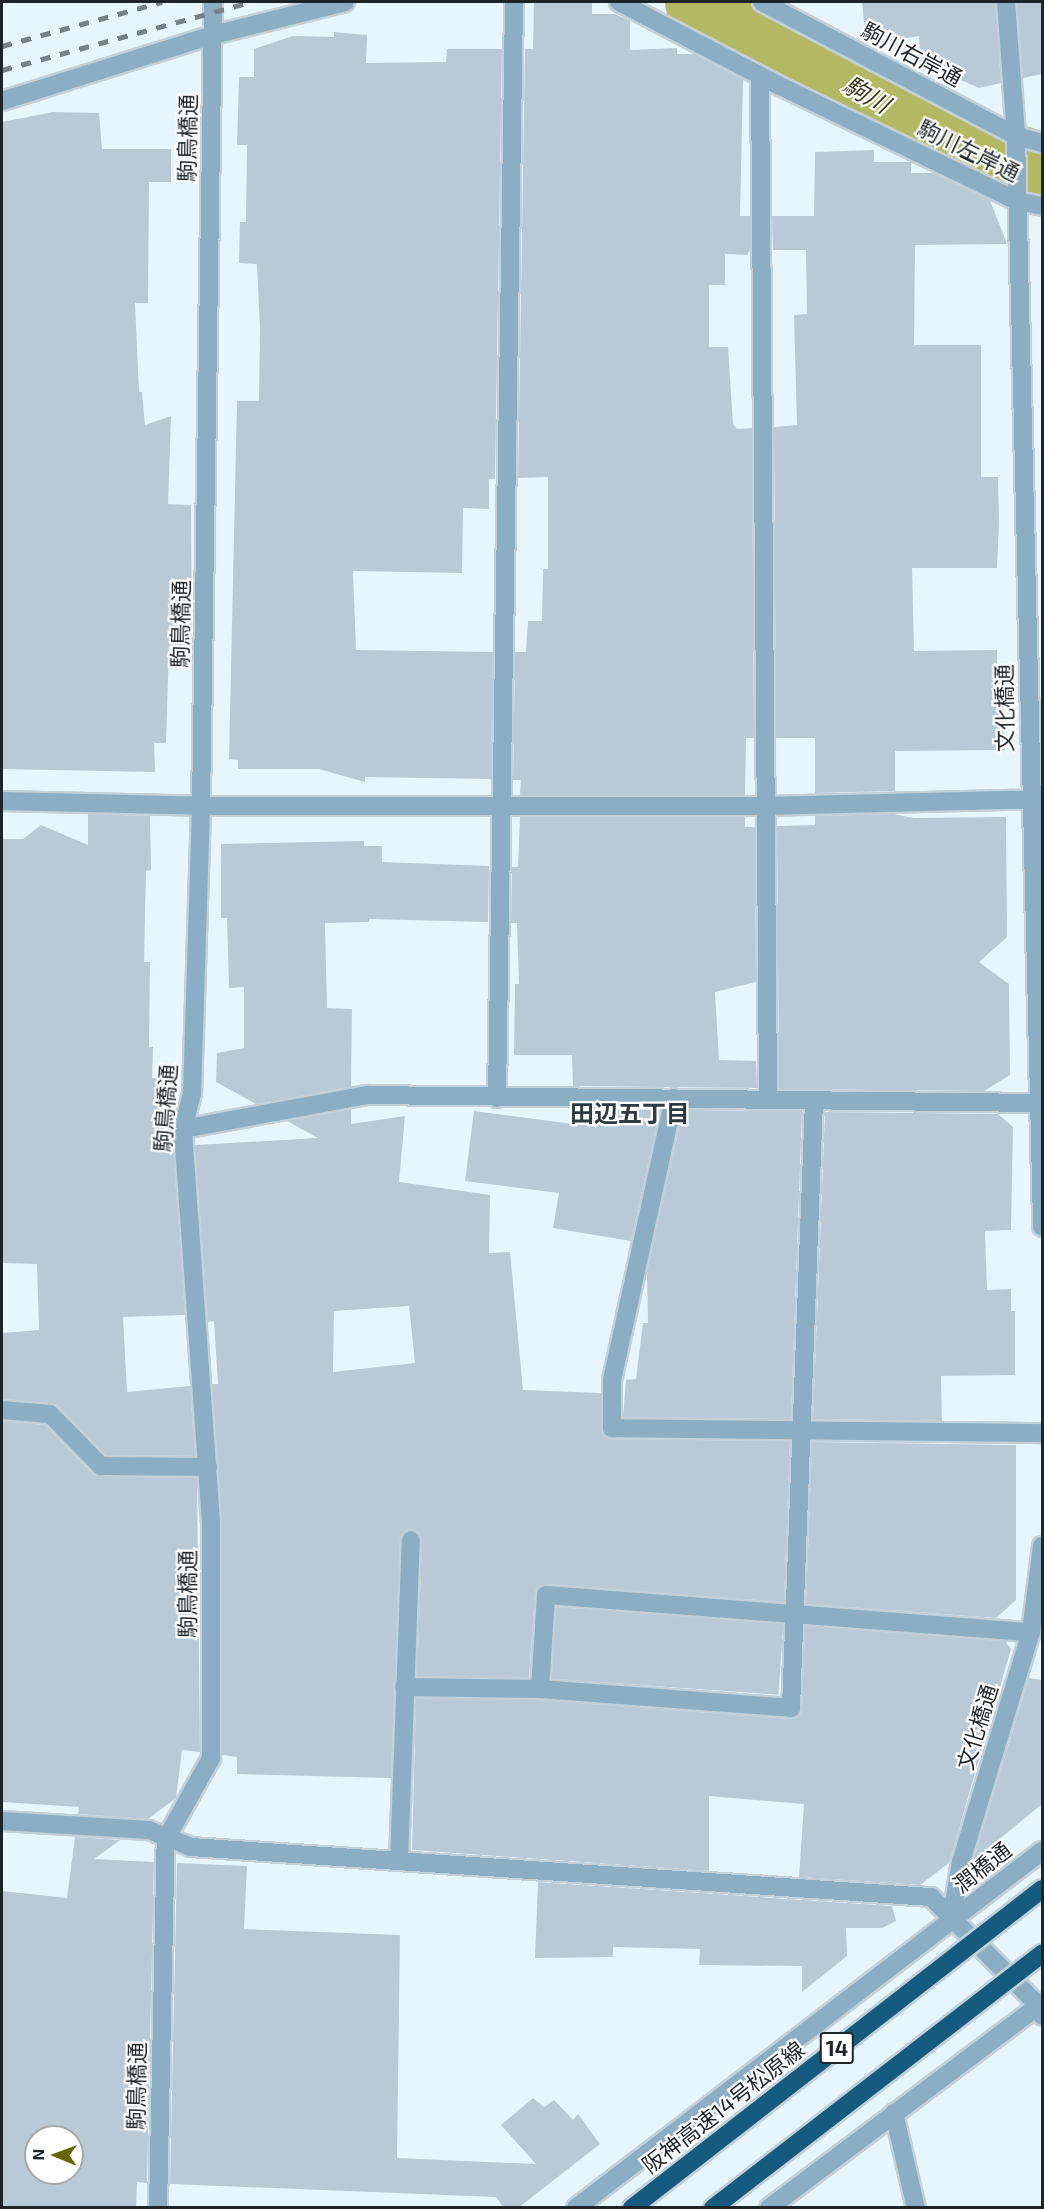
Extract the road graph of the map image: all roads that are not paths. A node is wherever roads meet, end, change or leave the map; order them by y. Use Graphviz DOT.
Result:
graph roads {
  1 [pos="213,2"];
  2 [pos="345,2"];
  3 [pos="514,2"];
  4 [pos="619,2"];
  5 [pos="762,2"];
  6 [pos="1006,2"];
  7 [pos="213,35"];
  8 [pos="760,76"];
  9 [pos="2,102"];
  10 [pos="1042,129"];
  11 [pos="1016,137"];
  12 [pos="1042,142"];
  13 [pos="1017,194"];
  14 [pos="1042,206"];
  15 [pos="1036,799"];
  16 [pos="2,801"];
  17 [pos="499,804"];
  18 [pos="763,806"];
  19 [pos="201,807"];
  20 [pos="497,1098"];
  21 [pos="674,1098"];
  22 [pos="768,1100"];
  23 [pos="814,1100"];
  24 [pos="1039,1103"];
  25 [pos="183,1129"];
  26 [pos="1042,1227"];
  27 [pos="2,1410"];
  28 [pos="799,1431"];
  29 [pos="1042,1433"];
  30 [pos="208,1467"];
  31 [pos="411,1539"];
  32 [pos="1042,1546"];
  33 [pos="795,1612"];
  34 [pos="1031,1632"];
  35 [pos="404,1687"];
  36 [pos="540,1689"];
  37 [pos="2,1821"];
  38 [pos="166,1839"];
  39 [pos="1042,1851"];
  40 [pos="399,1861"];
  41 [pos="1042,1889"];
  42 [pos="951,1921"];
  43 [pos="1042,1954"];
  44 [pos="1041,2008"];
  45 [pos="894,2112"];
  46 [pos="158,2208"];
  47 [pos="576,2208"];
  48 [pos="632,2208"];
  49 [pos="713,2208"];
  50 [pos="769,2208"];
  51 [pos="916,2208"];
  1 -- 7 [label="street, 駒鳥橋通"];
  2 -- 7 [label="street"];
  3 -- 17 [label="street"];
  4 -- 8 [label="street, 駒川左岸通"];
  5 -- 11 [label="street, 駒川右岸通"];
  6 -- 11 [label="street"];
  7 -- 9 [label="street"];
  7 -- 19 [label="street, 駒鳥橋通"];
  8 -- 13 [label="street, 駒川左岸通"];
  8 -- 18 [label="street"];
  10 -- 11 [label="street"];
  11 -- 12 [label="street, 駒川右岸通"];
  11 -- 13 [label="street, 文化橋通"];
  13 -- 14 [label="street, 駒川左岸通"];
  13 -- 15 [label="street, 文化橋通"];
  15 -- 18 [label="street"];
  15 -- 24 [label="street, 文化橋通"];
  16 -- 19 [label="street"];
  17 -- 18 [label="street"];
  17 -- 19 [label="street"];
  17 -- 20 [label="street"];
  18 -- 22 [label="street"];
  19 -- 25 [label="street, 駒鳥橋通"];
  20 -- 21 [label="street"];
  20 -- 25 [label="street"];
  21 -- 22 [label="street"];
  21 -- 28 [label="street"];
  22 -- 23 [label="street"];
  23 -- 24 [label="street"];
  23 -- 28 [label="street"];
  24 -- 26 [label="street, 文化橋通"];
  25 -- 30 [label="street, 駒鳥橋通"];
  27 -- 30 [label="street"];
  28 -- 29 [label="street"];
  28 -- 33 [label="street"];
  30 -- 38 [label="street, 駒鳥橋通"];
  31 -- 35 [label="street"];
  32 -- 34 [label="street, 文化橋通"];
  33 -- 34 [label="street"];
  33 -- 36 [label="street"];
  33 -- 36 [label="street"];
  34 -- 42 [label="street, 文化橋通"];
  35 -- 36 [label="street"];
  35 -- 40 [label="street"];
  37 -- 38 [label="street"];
  38 -- 40 [label="street"];
  38 -- 46 [label="street, 駒鳥橋通"];
  39 -- 42 [label="street, 潤橋通"];
  40 -- 42 [label="street"];
  41 -- 48 [label="highway, 阪神高速14号松原線 / 14, bridge"];
  42 -- 44 [label="street"];
  42 -- 47 [label="street, 潤橋通"];
  43 -- 49 [label="highway, 14, bridge"];
  44 -- 45 [label="street"];
  45 -- 50 [label="street"];
  45 -- 51 [label="street"];
}
